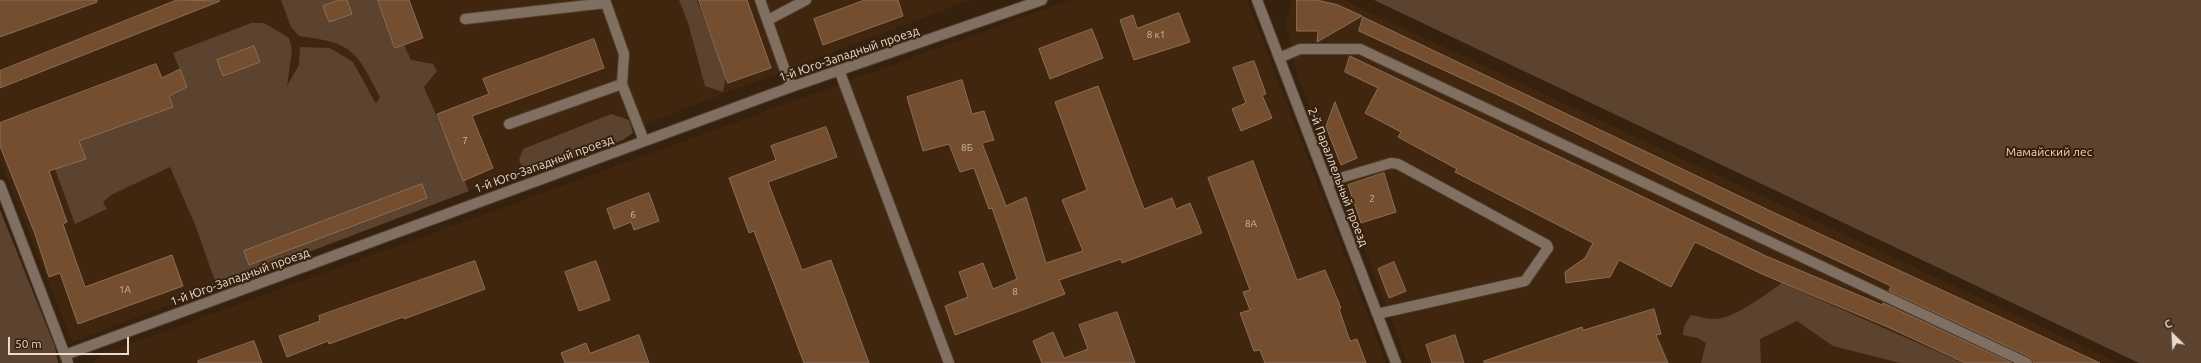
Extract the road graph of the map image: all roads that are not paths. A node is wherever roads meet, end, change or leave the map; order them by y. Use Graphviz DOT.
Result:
graph roads {
  1 [pos="760,0"];
  2 [pos="806,0"];
  3 [pos="1042,0"];
  4 [pos="1257,0"];
  5 [pos="465,19"];
  6 [pos="768,20"];
  7 [pos="1279,58"];
  8 [pos="839,70"];
  9 [pos="622,84"];
  10 [pos="791,87"];
  11 [pos="509,124"];
  12 [pos="644,141"];
  13 [pos="1326,182"];
  14 [pos="0,185"];
  15 [pos="1377,314"];
  16 [pos="66,359"];
  17 [pos="949,363"];
  18 [pos="1396,363"];
  19 [pos="2027,363"];
  1 -- 6 [label="street"];
  2 -- 6 [label="street"];
  3 -- 8 [label="street, 1-й Юго-Западный проезд"];
  4 -- 7 [label="street, 2-й Параллельный проезд"];
  5 -- 9 [label="street"];
  6 -- 10 [label="street"];
  7 -- 13 [label="street, 2-й Параллельный проезд"];
  7 -- 19 [label="street"];
  8 -- 10 [label="street, 1-й Юго-Западный проезд"];
  8 -- 17 [label="street"];
  9 -- 11 [label="street"];
  9 -- 12 [label="street"];
  10 -- 12 [label="street, 1-й Юго-Западный проезд"];
  12 -- 16 [label="street, 1-й Юго-Западный проезд"];
  13 -- 15 [label="street, 2-й Параллельный проезд"];
  13 -- 15 [label="street"];
  14 -- 16 [label="street"];
  15 -- 18 [label="street, 2-й Параллельный проезд"];
}
